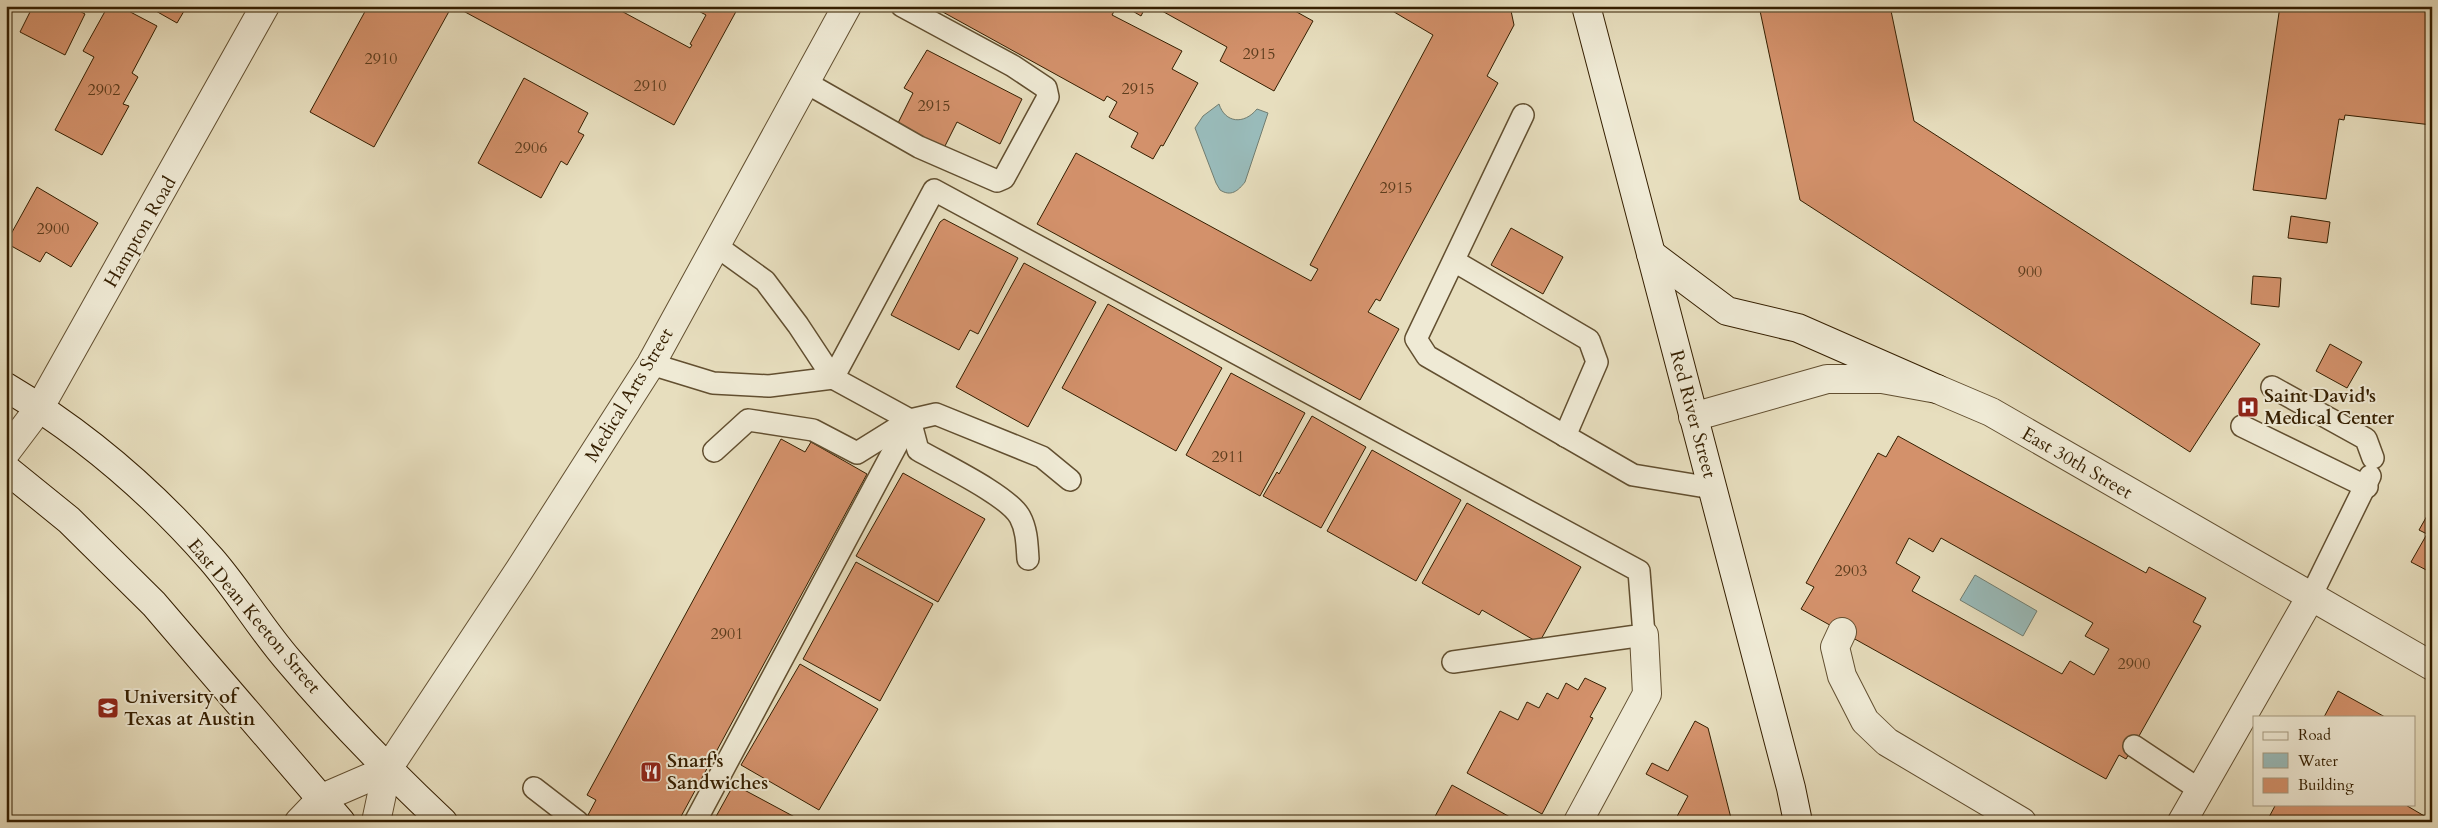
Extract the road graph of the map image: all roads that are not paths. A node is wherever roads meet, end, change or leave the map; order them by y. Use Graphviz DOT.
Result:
graph roads {
  1 [pos="265,6"];
  2 [pos="847,6"];
  3 [pos="902,6"];
  4 [pos="1586,6"];
  5 [pos="805,82"];
  6 [pos="1523,115"];
  7 [pos="715,245"];
  8 [pos="1651,254"];
  9 [pos="1454,261"];
  10 [pos="651,364"];
  11 [pos="833,378"];
  12 [pos="6,387"];
  13 [pos="2272,387"];
  14 [pos="1937,389"];
  15 [pos="40,407"];
  16 [pos="1694,417"];
  17 [pos="910,420"];
  18 [pos="2242,426"];
  19 [pos="1565,436"];
  20 [pos="714,451"];
  21 [pos="6,452"];
  22 [pos="6,469"];
  23 [pos="2370,474"];
  24 [pos="1070,480"];
  25 [pos="1712,488"];
  26 [pos="1028,559"];
  27 [pos="2310,598"];
  28 [pos="1842,632"];
  29 [pos="1644,635"];
  30 [pos="1453,662"];
  31 [pos="2432,666"];
  32 [pos="2134,746"];
  33 [pos="388,770"];
  34 [pos="534,788"];
  35 [pos="2200,790"];
  36 [pos="322,798"];
  37 [pos="299,822"];
  38 [pos="341,822"];
  39 [pos="376,822"];
  40 [pos="444,822"];
  41 [pos="578,822"];
  42 [pos="694,822"];
  43 [pos="1578,822"];
  44 [pos="1798,822"];
  45 [pos="2022,822"];
  46 [pos="2182,822"];
  1 -- 15 [label="street, Hampton Road"];
  2 -- 5 [label="street, Medical Arts Street"];
  3 -- 5 [label="lane"];
  4 -- 8 [label="street, Red River Street"];
  5 -- 7 [label="street, Medical Arts Street"];
  6 -- 9 [label="lane"];
  7 -- 10 [label="street, Medical Arts Street"];
  7 -- 11 [label="lane"];
  8 -- 14 [label="street"];
  8 -- 16 [label="street, Red River Street"];
  9 -- 19 [label="lane"];
  9 -- 19 [label="lane"];
  10 -- 11 [label="lane"];
  10 -- 33 [label="street, Medical Arts Street"];
  11 -- 17 [label="lane"];
  11 -- 29 [label="lane"];
  12 -- 15 [label="street, East Dean Keeton Street"];
  13 -- 23 [label="lane"];
  14 -- 16 [label="street, East 30th Street"];
  14 -- 27 [label="street, East 30th Street"];
  15 -- 21 [label="street, Hampton Road"];
  15 -- 33 [label="street, East Dean Keeton Street"];
  16 -- 25 [label="street, Red River Street"];
  17 -- 20 [label="lane"];
  17 -- 24 [label="lane"];
  17 -- 26 [label="lane"];
  17 -- 42 [label="lane"];
  18 -- 23 [label="lane"];
  19 -- 25 [label="lane"];
  22 -- 36 [label="street"];
  23 -- 27 [label="lane"];
  25 -- 44 [label="street, Red River Street"];
  27 -- 31 [label="street, East 30th Street"];
  27 -- 35 [label="street"];
  28 -- 45 [label="street"];
  29 -- 30 [label="lane"];
  29 -- 43 [label="street"];
  32 -- 35 [label="lane"];
  33 -- 36 [label="street"];
  33 -- 39 [label="street"];
  33 -- 40 [label="street, East Dean Keeton Street"];
  34 -- 41 [label="lane"];
  35 -- 46 [label="street"];
  36 -- 37 [label="street"];
  36 -- 38 [label="street"];
}
